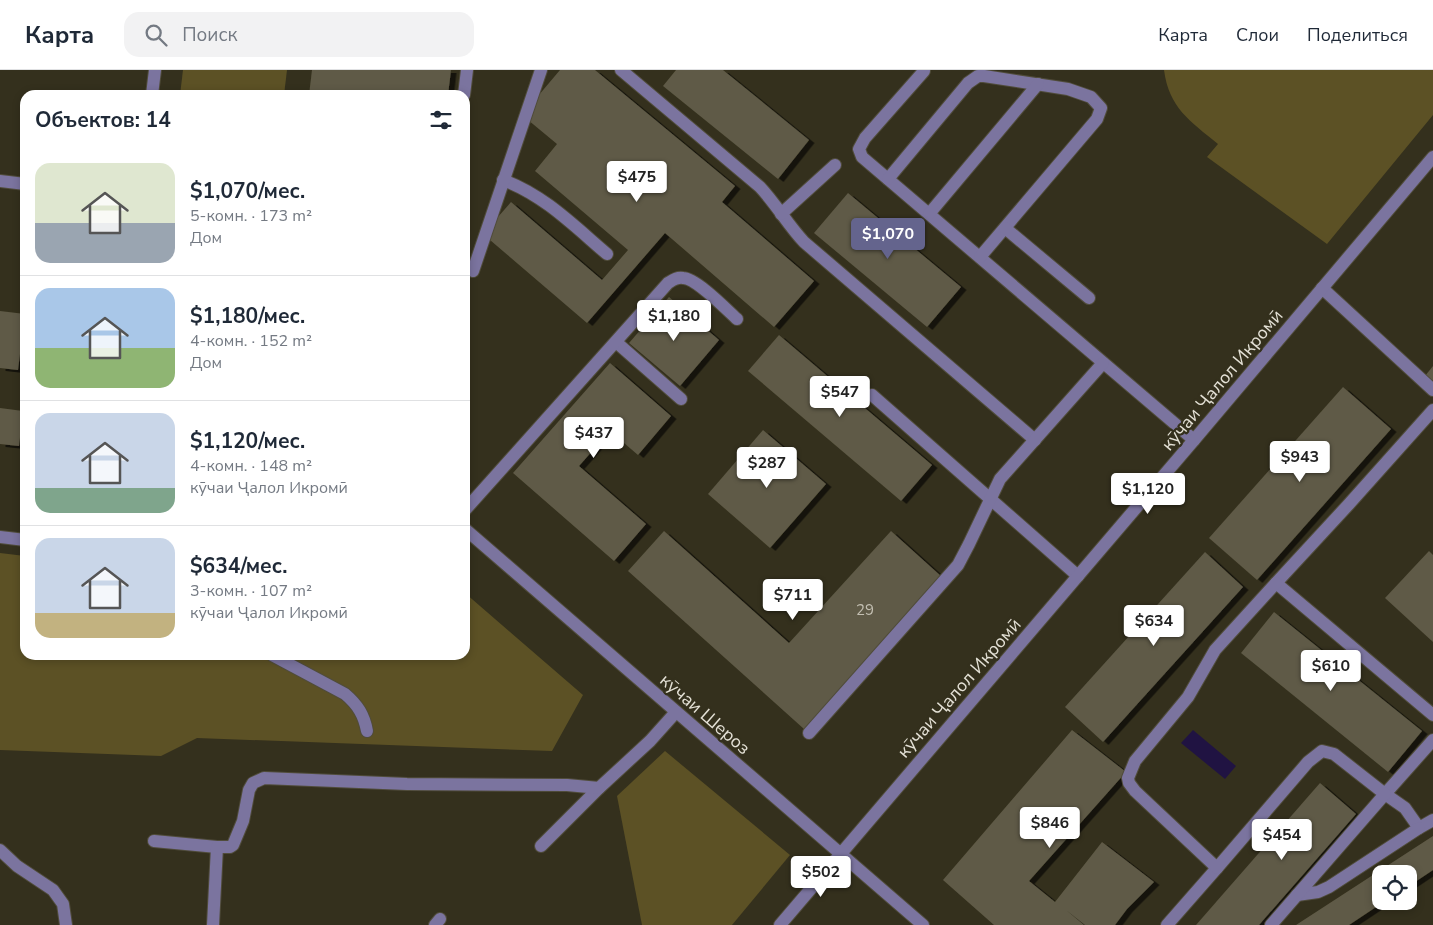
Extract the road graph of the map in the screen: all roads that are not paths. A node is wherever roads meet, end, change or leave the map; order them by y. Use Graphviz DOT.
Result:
graph roads {
  1 [pos="155,70"];
  2 [pos="467,70"];
  3 [pos="540,70"];
  4 [pos="620,70"];
  5 [pos="924,70"];
  6 [pos="1038,84"];
  7 [pos="153,90"];
  8 [pos="465,90"];
  9 [pos="1433,157"];
  10 [pos="835,164"];
  11 [pos="888,179"];
  12 [pos="503,180"];
  13 [pos="0,181"];
  14 [pos="20,183"];
  15 [pos="781,214"];
  16 [pos="928,214"];
  17 [pos="1005,228"];
  18 [pos="607,254"];
  19 [pos="980,257"];
  20 [pos="473,271"];
  21 [pos="1322,288"];
  22 [pos="1089,298"];
  23 [pos="738,319"];
  24 [pos="616,342"];
  25 [pos="1103,363"];
  26 [pos="1433,390"];
  27 [pos="872,395"];
  28 [pos="681,399"];
  29 [pos="1433,410"];
  30 [pos="1035,440"];
  31 [pos="1194,440"];
  32 [pos="990,499"];
  33 [pos="470,504"];
  34 [pos="470,533"];
  35 [pos="0,537"];
  36 [pos="20,539"];
  37 [pos="1078,576"];
  38 [pos="1276,583"];
  39 [pos="281,660"];
  40 [pos="676,712"];
  41 [pos="1433,715"];
  42 [pos="367,731"];
  43 [pos="808,733"];
  44 [pos="1433,740"];
  45 [pos="599,788"];
  46 [pos="1385,794"];
  47 [pos="1433,820"];
  48 [pos="1419,828"];
  49 [pos="154,841"];
  50 [pos="541,846"];
  51 [pos="217,847"];
  52 [pos="0,850"];
  53 [pos="841,853"];
  54 [pos="1217,868"];
  55 [pos="1297,895"];
  56 [pos="66,925"];
  57 [pos="213,925"];
  58 [pos="780,925"];
  59 [pos="923,925"];
  60 [pos="1167,925"];
  61 [pos="1271,925"];
  1 -- 7 [label="street"];
  2 -- 8 [label="street"];
  3 -- 12 [label="street"];
  4 -- 15 [label="street"];
  5 -- 11 [label="street"];
  6 -- 11 [label="street"];
  6 -- 16 [label="street"];
  6 -- 17 [label="street"];
  9 -- 21 [label="street, кӯчаи Ҷалол Икромӣ"];
  10 -- 15 [label="street"];
  11 -- 16 [label="street"];
  12 -- 18 [label="street"];
  12 -- 20 [label="street"];
  13 -- 14 [label="street"];
  15 -- 30 [label="street"];
  16 -- 19 [label="street"];
  17 -- 19 [label="street"];
  17 -- 22 [label="street"];
  19 -- 25 [label="street"];
  21 -- 26 [label="street"];
  21 -- 31 [label="street, кӯчаи Ҷалол Икромӣ"];
  23 -- 24 [label="street"];
  24 -- 28 [label="street"];
  24 -- 33 [label="street"];
  25 -- 30 [label="street"];
  25 -- 31 [label="street"];
  27 -- 32 [label="street"];
  29 -- 38 [label="street"];
  30 -- 32 [label="street"];
  31 -- 37 [label="street, кӯчаи Ҷалол Икромӣ"];
  32 -- 37 [label="street"];
  32 -- 43 [label="street"];
  34 -- 40 [label="street, кӯчаи Шероз"];
  35 -- 36 [label="street"];
  37 -- 53 [label="street, кӯчаи Ҷалол Икромӣ"];
  38 -- 41 [label="street"];
  38 -- 54 [label="street"];
  39 -- 42 [label="street"];
  40 -- 45 [label="street"];
  40 -- 53 [label="street, кӯчаи Шероз"];
  44 -- 46 [label="street"];
  45 -- 50 [label="street"];
  45 -- 51 [label="street"];
  46 -- 48 [label="street"];
  46 -- 54 [label="street"];
  46 -- 55 [label="street"];
  47 -- 48 [label="street"];
  48 -- 55 [label="street"];
  49 -- 51 [label="street"];
  51 -- 57 [label="street"];
  52 -- 56 [label="street"];
  53 -- 58 [label="street, кӯчаи Ҷалол Икромӣ"];
  53 -- 59 [label="street, кӯчаи Шероз"];
  54 -- 60 [label="street"];
  55 -- 61 [label="street"];
}
